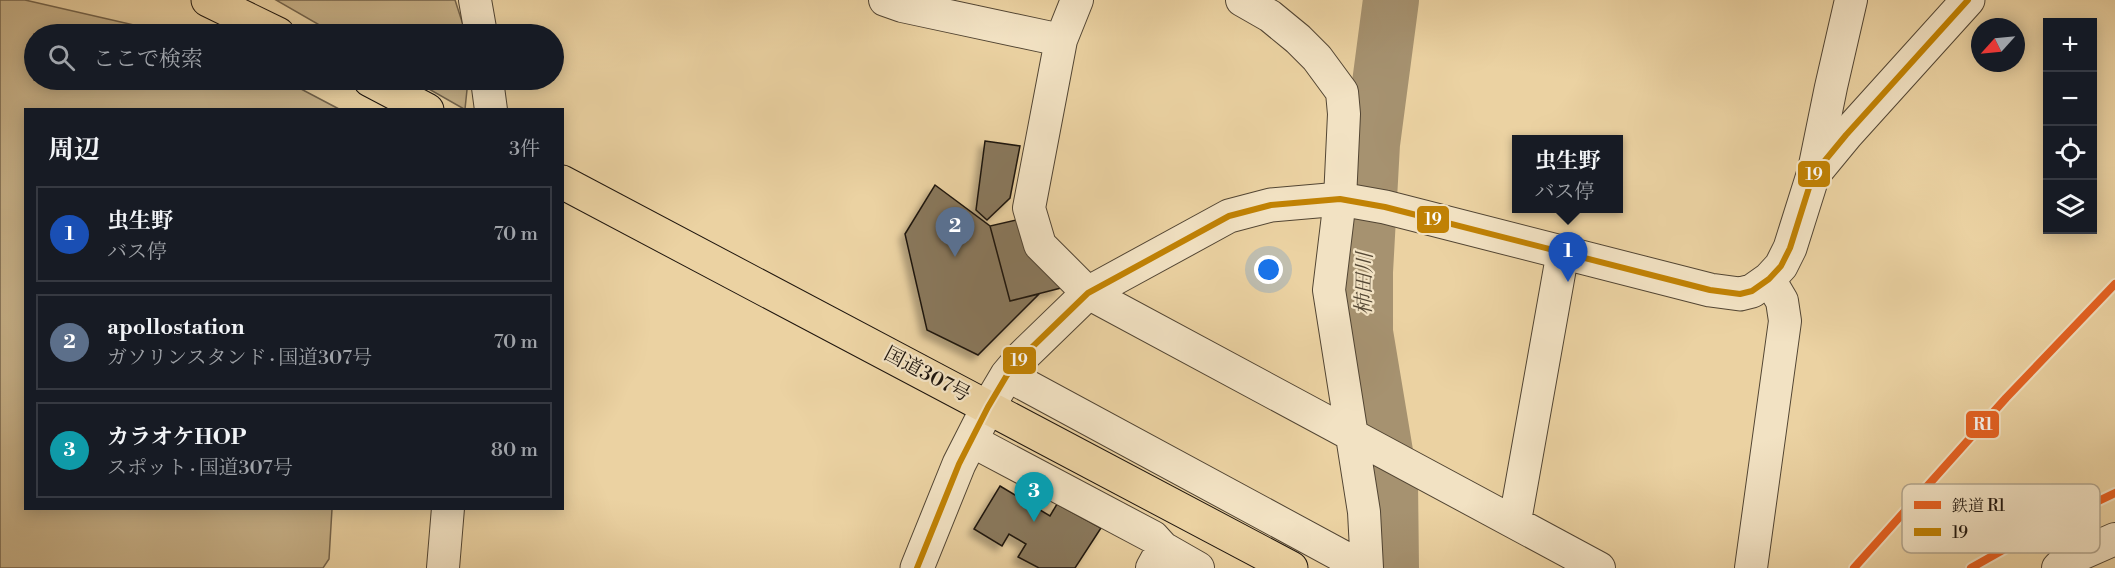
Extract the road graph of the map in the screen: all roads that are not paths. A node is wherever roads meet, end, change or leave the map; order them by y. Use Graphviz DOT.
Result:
graph roads {
  1 [pos="208,0"];
  2 [pos="475,0"];
  3 [pos="1077,0"];
  4 [pos="1242,0"];
  5 [pos="1851,0"];
  6 [pos="1968,0"];
  7 [pos="898,2"];
  8 [pos="257,24"];
  9 [pos="479,24"];
  10 [pos="1061,40"];
  11 [pos="389,90"];
  12 [pos="488,90"];
  13 [pos="423,108"];
  14 [pos="491,108"];
  15 [pos="1813,175"];
  16 [pos="564,183"];
  17 [pos="1343,200"];
  18 [pos="1563,251"];
  19 [pos="1770,279"];
  20 [pos="1088,293"];
  21 [pos="1007,375"];
  22 [pos="988,407"];
  23 [pos="1358,439"];
  24 [pos="972,441"];
  25 [pos="448,510"];
  26 [pos="1515,521"];
  27 [pos="2115,539"];
  28 [pos="2100,546"];
  29 [pos="2083,553"];
  30 [pos="1157,558"];
  31 [pos="443,568"];
  32 [pos="917,568"];
  33 [pos="1198,568"];
  34 [pos="1291,568"];
  35 [pos="1365,568"];
  36 [pos="1599,568"];
  37 [pos="1751,568"];
  38 [pos="2058,568"];
  1 -- 8 [label="highway"];
  2 -- 9 [label="street"];
  3 -- 10 [label="street"];
  4 -- 17 [label="street"];
  5 -- 15 [label="street"];
  6 -- 15 [label="street"];
  7 -- 10 [label="street"];
  10 -- 20 [label="street"];
  11 -- 13 [label="highway"];
  12 -- 14 [label="street"];
  15 -- 19 [label="street"];
  16 -- 22 [label="highway, 国道307号"];
  17 -- 18 [label="street"];
  17 -- 20 [label="street"];
  17 -- 23 [label="street"];
  18 -- 19 [label="street"];
  18 -- 26 [label="street"];
  19 -- 37 [label="street"];
  20 -- 21 [label="street"];
  20 -- 23 [label="street"];
  21 -- 22 [label="street"];
  21 -- 35 [label="street"];
  22 -- 24 [label="street"];
  22 -- 34 [label="highway, 国道307号"];
  23 -- 26 [label="street"];
  23 -- 35 [label="street"];
  24 -- 30 [label="street"];
  24 -- 32 [label="street"];
  25 -- 31 [label="street"];
  26 -- 36 [label="street"];
  27 -- 28 [label="street"];
  29 -- 38 [label="street"];
  30 -- 33 [label="street"];
}
